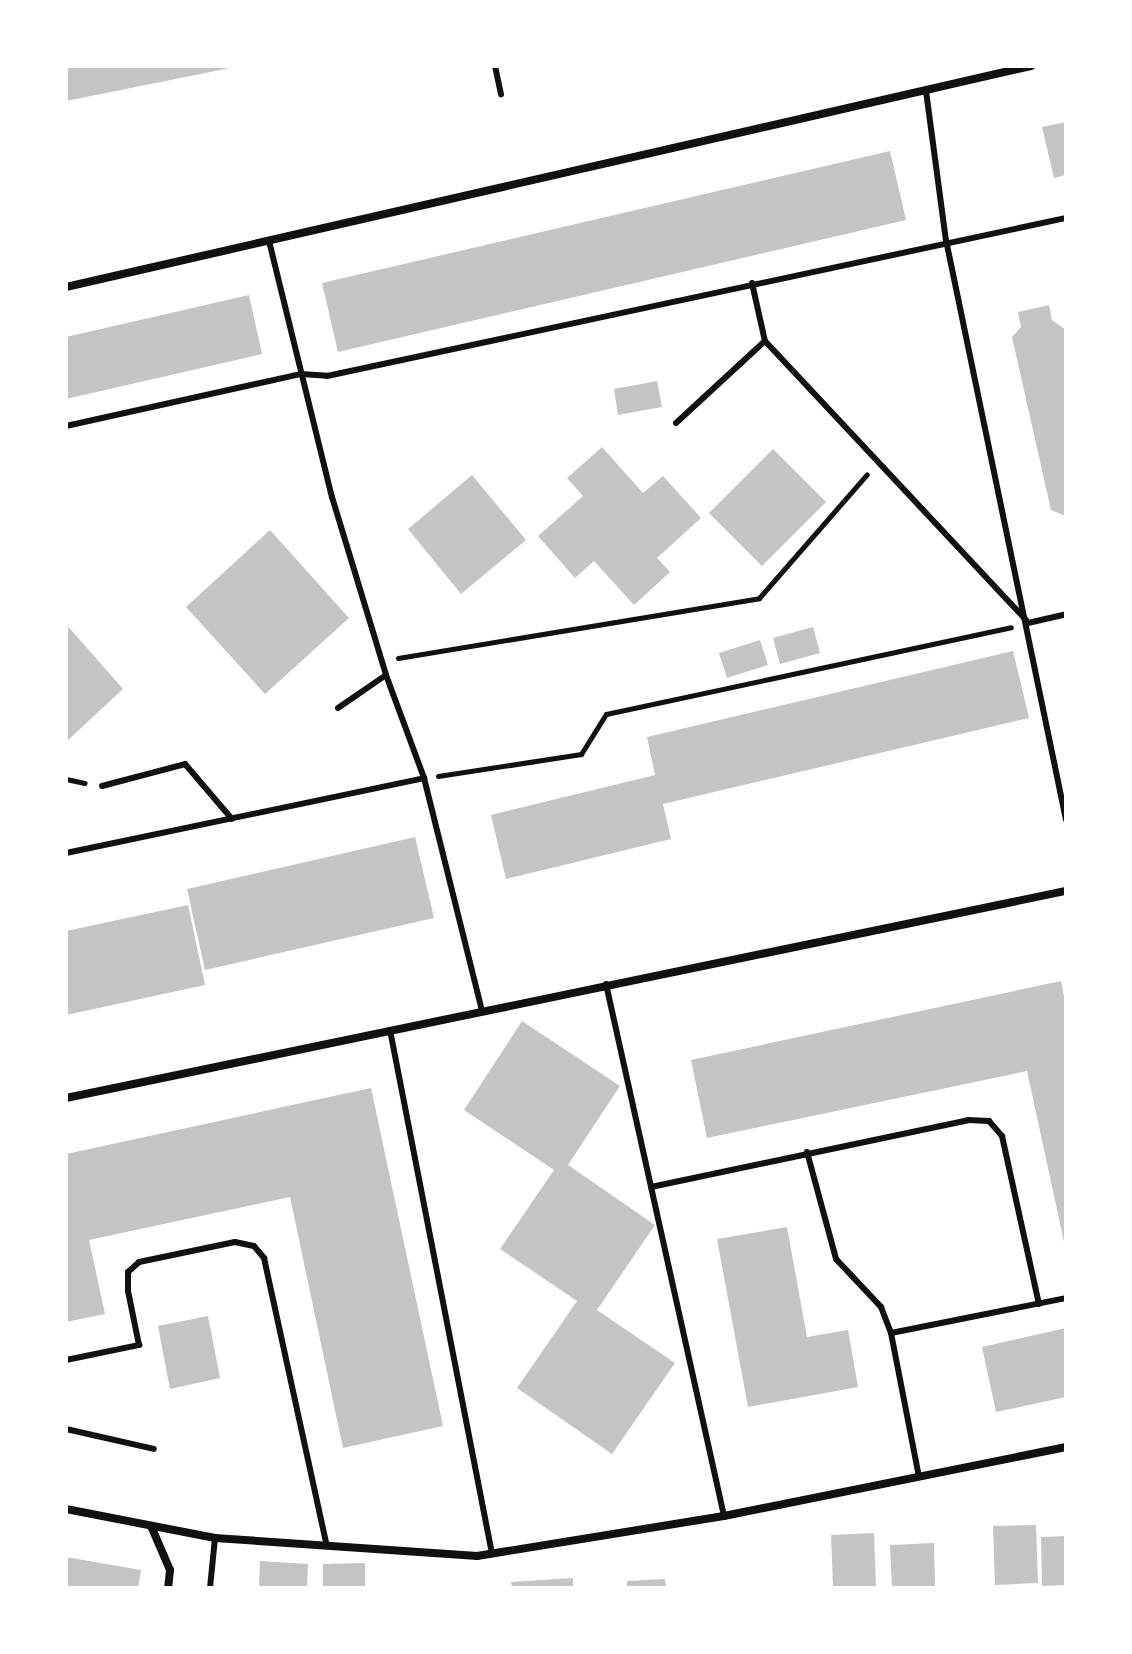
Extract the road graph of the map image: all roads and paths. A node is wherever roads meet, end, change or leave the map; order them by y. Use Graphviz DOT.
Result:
graph roads {
  1 [pos="495,66"];
  2 [pos="1031,66"];
  3 [pos="926,91"];
  4 [pos="501,94"];
  5 [pos="1066,218"];
  6 [pos="946,240"];
  7 [pos="269,241"];
  8 [pos="752,283"];
  9 [pos="66,287"];
  10 [pos="765,341"];
  11 [pos="301,374"];
  12 [pos="676,423"];
  13 [pos="66,426"];
  14 [pos="876,464"];
  15 [pos="1066,614"];
  16 [pos="1028,623"];
  17 [pos="381,661"];
  18 [pos="386,675"];
  19 [pos="338,708"];
  20 [pos="424,778"];
  21 [pos="102,786"];
  22 [pos="232,819"];
  23 [pos="1066,820"];
  24 [pos="66,853"];
  25 [pos="1066,891"];
  26 [pos="606,984"];
  27 [pos="482,1011"];
  28 [pos="390,1030"];
  29 [pos="66,1098"];
  30 [pos="807,1152"];
  31 [pos="651,1187"];
  32 [pos="1066,1298"];
  33 [pos="1039,1304"];
  34 [pos="891,1333"];
  35 [pos="66,1360"];
  36 [pos="66,1429"];
  37 [pos="1066,1447"];
  38 [pos="154,1449"];
  39 [pos="919,1477"];
  40 [pos="66,1509"];
  41 [pos="724,1516"];
  42 [pos="151,1526"];
  43 [pos="215,1538"];
  44 [pos="327,1546"];
  45 [pos="492,1554"];
  46 [pos="168,1588"];
  47 [pos="210,1588"];
  1 -- 4 [label="lane"];
  2 -- 3 [label="street"];
  3 -- 6 [label="lane"];
  3 -- 7 [label="street"];
  5 -- 6 [label="lane"];
  6 -- 8 [label="lane"];
  6 -- 16 [label="lane"];
  7 -- 9 [label="street"];
  7 -- 11 [label="lane"];
  8 -- 10 [label="lane"];
  8 -- 11 [label="lane"];
  10 -- 12 [label="lane"];
  10 -- 14 [label="lane"];
  11 -- 13 [label="lane"];
  11 -- 17 [label="lane"];
  14 -- 16 [label="lane"];
  14 -- 17 [label="path"];
  15 -- 16 [label="lane"];
  16 -- 20 [label="path"];
  16 -- 23 [label="lane"];
  17 -- 18 [label="lane"];
  18 -- 19 [label="lane"];
  18 -- 20 [label="lane"];
  20 -- 22 [label="lane"];
  20 -- 27 [label="lane"];
  21 -- 22 [label="lane"];
  22 -- 24 [label="lane"];
  25 -- 26 [label="street"];
  26 -- 27 [label="street"];
  26 -- 31 [label="lane"];
  27 -- 28 [label="street"];
  28 -- 29 [label="street"];
  28 -- 45 [label="lane"];
  30 -- 31 [label="lane"];
  30 -- 33 [label="lane"];
  30 -- 34 [label="lane"];
  31 -- 41 [label="lane"];
  32 -- 33 [label="lane"];
  33 -- 34 [label="lane"];
  34 -- 39 [label="lane"];
  35 -- 44 [label="lane"];
  36 -- 38 [label="lane"];
  37 -- 39 [label="street"];
  39 -- 41 [label="street"];
  40 -- 42 [label="street"];
  41 -- 45 [label="street"];
  42 -- 43 [label="street"];
  42 -- 46 [label="street"];
  43 -- 44 [label="street"];
  43 -- 47 [label="lane"];
  44 -- 45 [label="street"];
}
